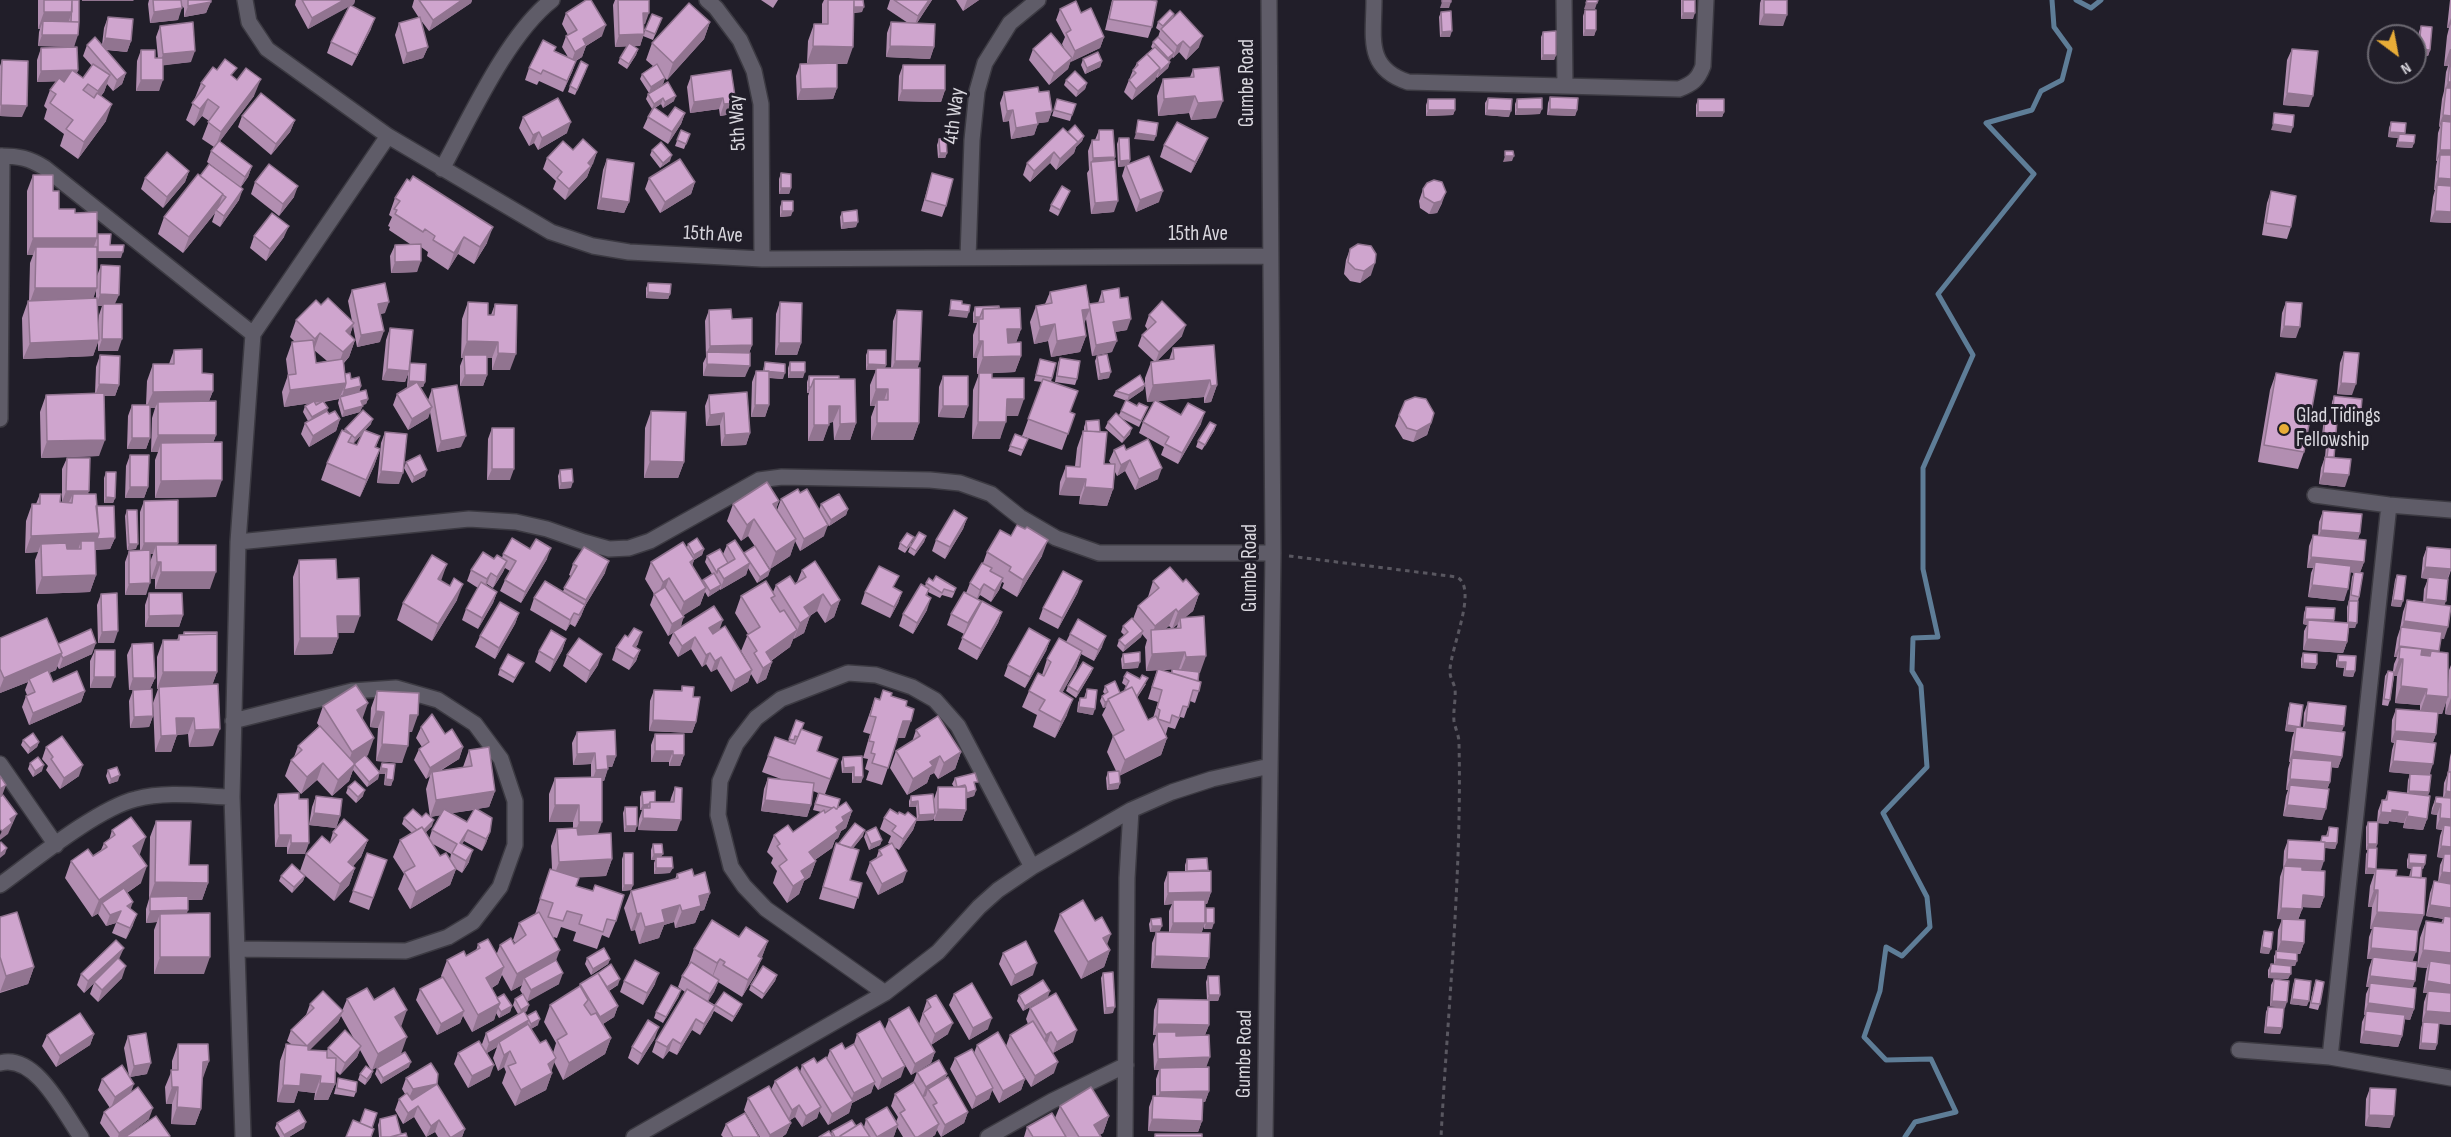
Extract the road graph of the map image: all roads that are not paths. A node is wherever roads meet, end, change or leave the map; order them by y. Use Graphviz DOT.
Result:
graph roads {
  1 [pos="245,0"];
  2 [pos="552,0"];
  3 [pos="706,0"];
  4 [pos="1038,0"];
  5 [pos="1269,0"];
  6 [pos="1374,0"];
  7 [pos="1564,0"];
  8 [pos="1706,0"];
  9 [pos="1565,86"];
  10 [pos="388,136"];
  11 [pos="1,156"];
  12 [pos="442,169"];
  13 [pos="1269,256"];
  14 [pos="968,258"];
  15 [pos="762,259"];
  16 [pos="253,334"];
  17 [pos="0,419"];
  18 [pos="2316,495"];
  19 [pos="2389,505"];
  20 [pos="2451,510"];
  21 [pos="238,542"];
  22 [pos="1273,554"];
  23 [pos="233,720"];
  24 [pos="0,764"];
  25 [pos="1270,766"];
  26 [pos="232,797"];
  27 [pos="1131,810"];
  28 [pos="56,845"];
  29 [pos="1032,867"];
  30 [pos="0,885"];
  31 [pos="237,950"];
  32 [pos="885,993"];
  33 [pos="2238,1050"];
  34 [pos="2330,1057"];
  35 [pos="0,1063"];
  36 [pos="1126,1065"];
  37 [pos="2451,1077"];
  38 [pos="81,1137"];
  39 [pos="243,1137"];
  40 [pos="634,1137"];
  41 [pos="988,1137"];
  42 [pos="1125,1137"];
  43 [pos="1265,1137"];
  1 -- 10 [label="street, 15th Ave"];
  2 -- 12 [label="street"];
  3 -- 15 [label="street, 5th Way"];
  4 -- 14 [label="street, 4th Way"];
  5 -- 13 [label="street, Gumbe Road"];
  6 -- 9 [label="street"];
  7 -- 9 [label="street"];
  8 -- 9 [label="street"];
  10 -- 12 [label="street, 15th Ave"];
  10 -- 16 [label="street"];
  11 -- 16 [label="street"];
  11 -- 17 [label="street"];
  12 -- 15 [label="street, 15th Ave"];
  13 -- 14 [label="street, 15th Ave"];
  13 -- 22 [label="street, Gumbe Road"];
  14 -- 15 [label="street, 15th Ave"];
  16 -- 21 [label="street"];
  18 -- 19 [label="street"];
  19 -- 20 [label="street"];
  19 -- 34 [label="street"];
  21 -- 22 [label="street"];
  21 -- 23 [label="street"];
  22 -- 25 [label="street, Gumbe Road"];
  23 -- 26 [label="street"];
  23 -- 31 [label="street"];
  24 -- 28 [label="street"];
  25 -- 27 [label="street"];
  25 -- 43 [label="street, Gumbe Road"];
  26 -- 28 [label="street"];
  26 -- 31 [label="street"];
  27 -- 29 [label="street"];
  27 -- 36 [label="street"];
  28 -- 30 [label="street"];
  29 -- 32 [label="street"];
  29 -- 32 [label="street"];
  31 -- 39 [label="street"];
  32 -- 40 [label="street"];
  33 -- 34 [label="street"];
  34 -- 37 [label="street"];
  35 -- 38 [label="street"];
  36 -- 41 [label="street"];
  36 -- 42 [label="street"];
}
